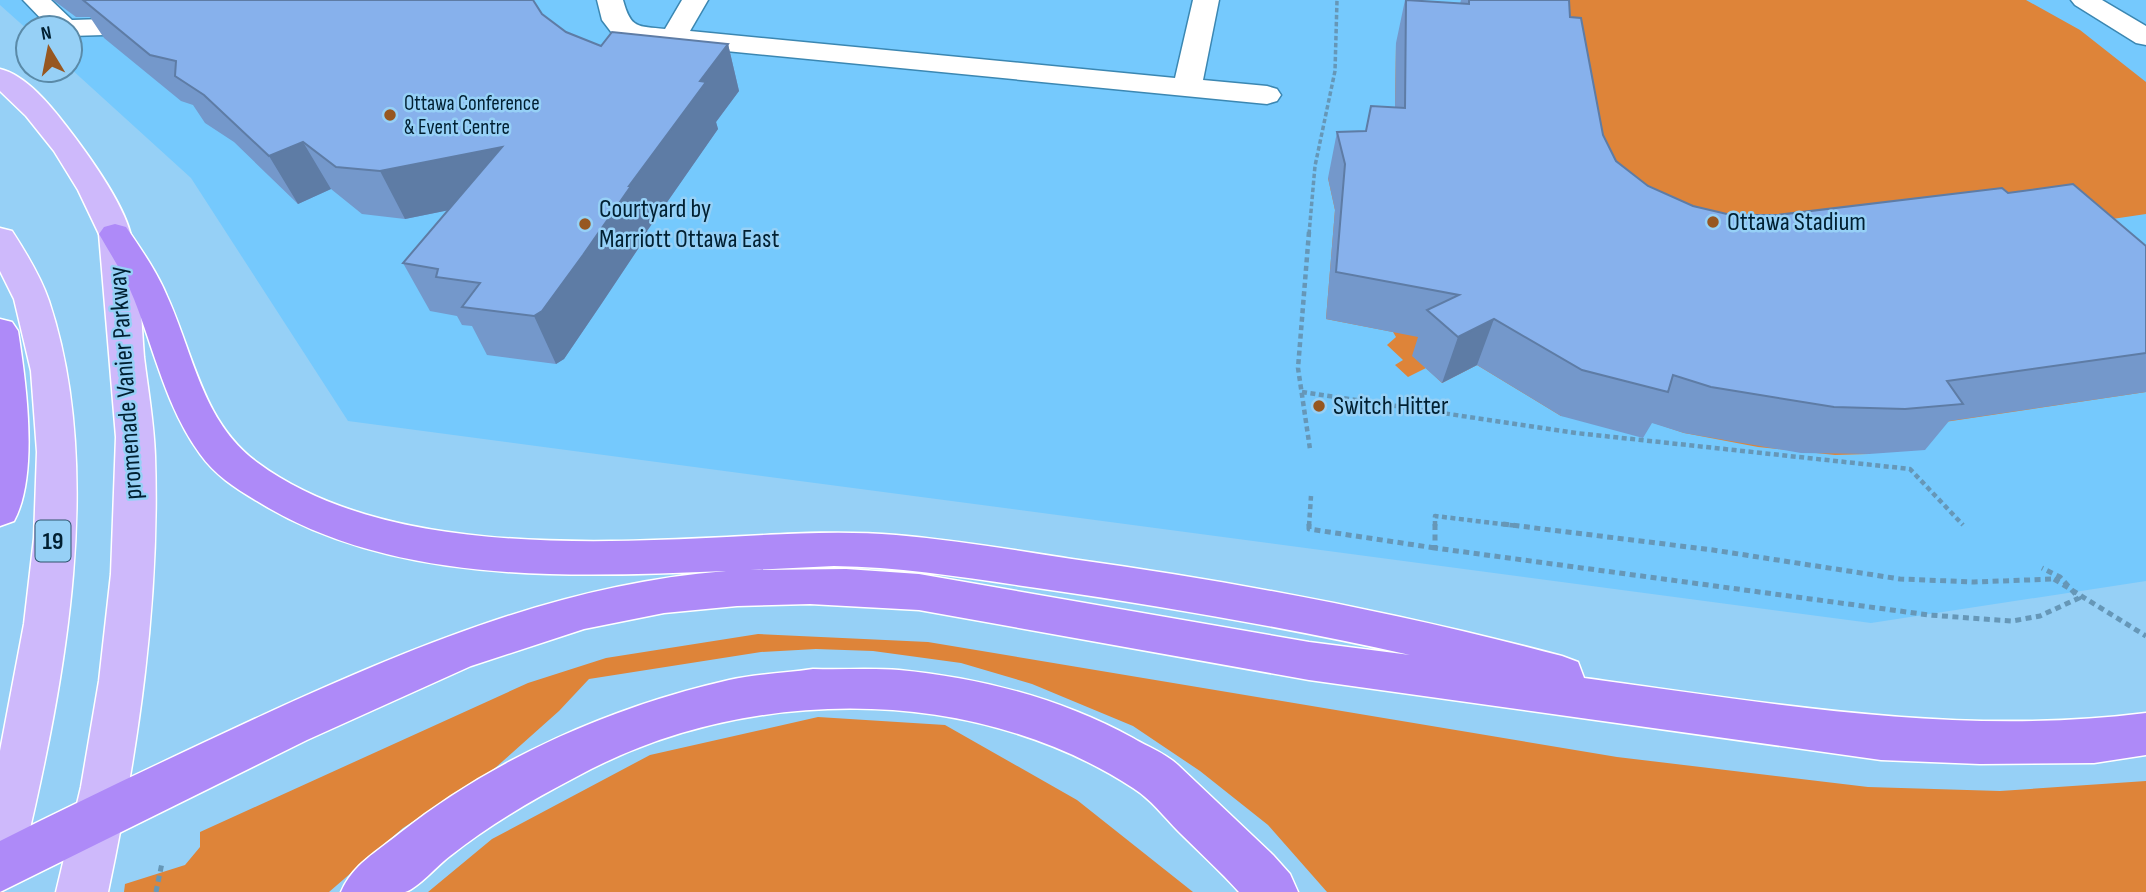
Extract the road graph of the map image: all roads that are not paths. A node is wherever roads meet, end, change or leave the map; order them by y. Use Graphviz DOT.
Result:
graph roads {
  1 [pos="36,0"];
  2 [pos="237,0"];
  3 [pos="610,0"];
  4 [pos="695,0"];
  5 [pos="1206,0"];
  6 [pos="2084,0"];
  7 [pos="52,14"];
  8 [pos="84,28"];
  9 [pos="2146,37"];
  10 [pos="673,38"];
  11 [pos="7,80"];
  12 [pos="1187,87"];
  13 [pos="1267,95"];
  14 [pos="115,234"];
  15 [pos="0,238"];
  16 [pos="0,331"];
  17 [pos="0,510"];
  18 [pos="1730,721"];
  19 [pos="2146,734"];
  20 [pos="101,815"];
  21 [pos="0,850"];
  22 [pos="0,867"];
  23 [pos="82,892"];
  24 [pos="367,892"];
  25 [pos="1272,892"];
  1 -- 7 [label="lane"];
  2 -- 8 [label="lane"];
  3 -- 10 [label="lane"];
  4 -- 10 [label="lane"];
  5 -- 12 [label="lane"];
  6 -- 9 [label="lane"];
  10 -- 12 [label="lane"];
  11 -- 14 [label="main road, promenade Vanier Parkway"];
  12 -- 13 [label="lane"];
  14 -- 18 [label="highway"];
  14 -- 20 [label="main road, promenade Vanier Parkway"];
  15 -- 21 [label="main road, 19"];
  16 -- 17 [label="highway"];
  18 -- 19 [label="highway"];
  18 -- 20 [label="highway"];
  20 -- 22 [label="highway"];
  20 -- 23 [label="main road, promenade Vanier Parkway"];
  24 -- 25 [label="highway"];
}
